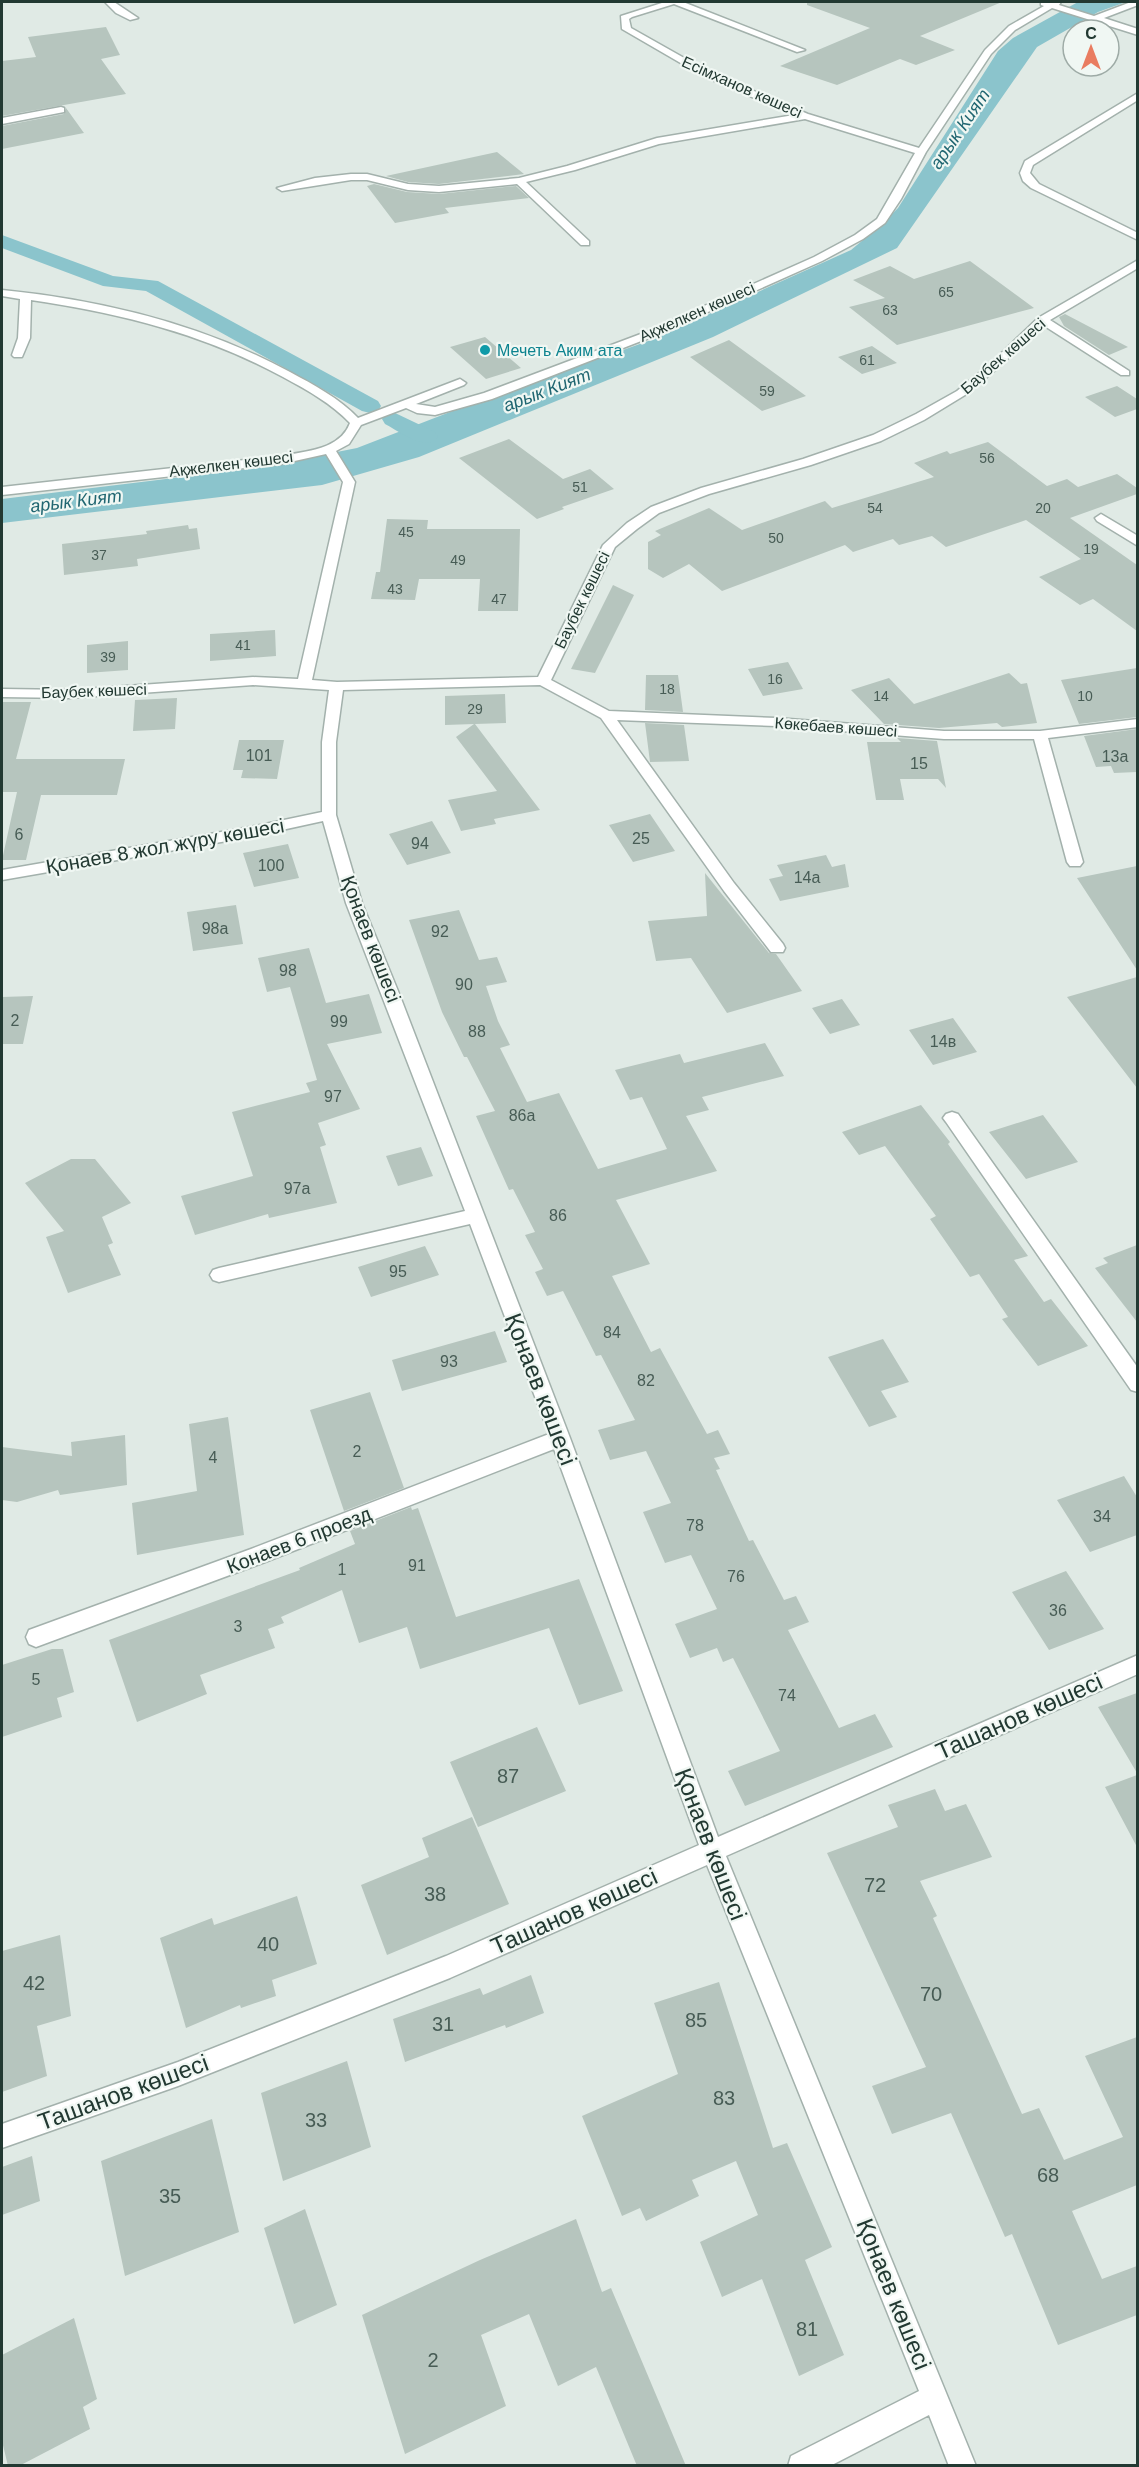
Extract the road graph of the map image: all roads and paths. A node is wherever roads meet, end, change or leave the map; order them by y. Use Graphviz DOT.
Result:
graph roads {
  1 [pos="109,2"];
  2 [pos="674,2"];
  3 [pos="1048,2"];
  4 [pos="1137,2"];
  5 [pos="134,18"];
  6 [pos="1091,18"];
  7 [pos="1097,18"];
  8 [pos="1121,27"];
  9 [pos="1137,32"];
  10 [pos="800,50"];
  11 [pos="1137,96"];
  12 [pos="61,110"];
  13 [pos="805,116"];
  14 [pos="2,121"];
  15 [pos="921,152"];
  16 [pos="519,181"];
  17 [pos="282,188"];
  18 [pos="1137,237"];
  19 [pos="585,243"];
  20 [pos="1137,263"];
  21 [pos="2,293"];
  22 [pos="26,296"];
  23 [pos="1042,320"];
  24 [pos="18,355"];
  25 [pos="1125,373"];
  26 [pos="460,383"];
  27 [pos="406,403"];
  28 [pos="356,423"];
  29 [pos="329,451"];
  30 [pos="2,491"];
  31 [pos="1101,518"];
  32 [pos="1137,542"];
  33 [pos="543,681"];
  34 [pos="304,683"];
  35 [pos="337,686"];
  36 [pos="2,693"];
  37 [pos="606,715"];
  38 [pos="1137,723"];
  39 [pos="1040,735"];
  40 [pos="329,815"];
  41 [pos="1075,862"];
  42 [pos="2,875"];
  43 [pos="777,948"];
  44 [pos="952,1118"];
  45 [pos="475,1216"];
  46 [pos="219,1275"];
  47 [pos="1137,1384"];
  48 [pos="560,1438"];
  49 [pos="36,1637"];
  50 [pos="1137,1664"];
  51 [pos="712,1850"];
  52 [pos="2,2136"];
  53 [pos="936,2397"];
  54 [pos="801,2466"];
  55 [pos="963,2466"];
  1 -- 5 [label="street"];
  2 -- 10 [label="street"];
  2 -- 13 [label="street, Есімханов көшесі"];
  3 -- 6 [label="street"];
  3 -- 15 [label="street, Ақжелкен көшесі"];
  4 -- 7 [label="street"];
  8 -- 9 [label="street"];
  11 -- 18 [label="street"];
  12 -- 14 [label="street"];
  13 -- 15 [label="street, Есімханов көшесі"];
  13 -- 16 [label="street"];
  15 -- 27 [label="street, Ақжелкен көшесі"];
  16 -- 17 [label="street"];
  16 -- 19 [label="street"];
  20 -- 23 [label="street, Баубек көшесі"];
  21 -- 22 [label="street"];
  22 -- 24 [label="street"];
  22 -- 28 [label="street"];
  23 -- 25 [label="street"];
  23 -- 33 [label="street, Баубек көшесі"];
  26 -- 27 [label="street"];
  27 -- 28 [label="street, Ақжелкен көшесі"];
  28 -- 29 [label="street, Ақжелкен көшесі"];
  29 -- 30 [label="street, Ақжелкен көшесі"];
  29 -- 34 [label="street"];
  31 -- 32 [label="street"];
  33 -- 35 [label="street, Баубек көшесі"];
  33 -- 37 [label="street, Көкебаев көшесі"];
  34 -- 35 [label="street, Баубек көшесі"];
  34 -- 36 [label="street, Баубек көшесі"];
  35 -- 40 [label="street, Қонаев көшесі"];
  37 -- 39 [label="street, Көкебаев көшесі"];
  37 -- 43 [label="street"];
  38 -- 39 [label="street, Көкебаев көшесі"];
  39 -- 41 [label="street"];
  40 -- 42 [label="street, Қонаев 8 жол жүру көшесі"];
  40 -- 45 [label="street, Қонаев көшесі"];
  44 -- 47 [label="street"];
  45 -- 46 [label="street"];
  45 -- 48 [label="street, Қонаев көшесі"];
  48 -- 49 [label="street, Конаев 6 проезд"];
  48 -- 51 [label="street, Қонаев көшесі"];
  50 -- 51 [label="street, Ташанов көшесі"];
  51 -- 52 [label="street, Ташанов көшесі"];
  51 -- 53 [label="street, Қонаев көшесі"];
  53 -- 54 [label="street"];
  53 -- 55 [label="street, Қонаев көшесі"];
}
